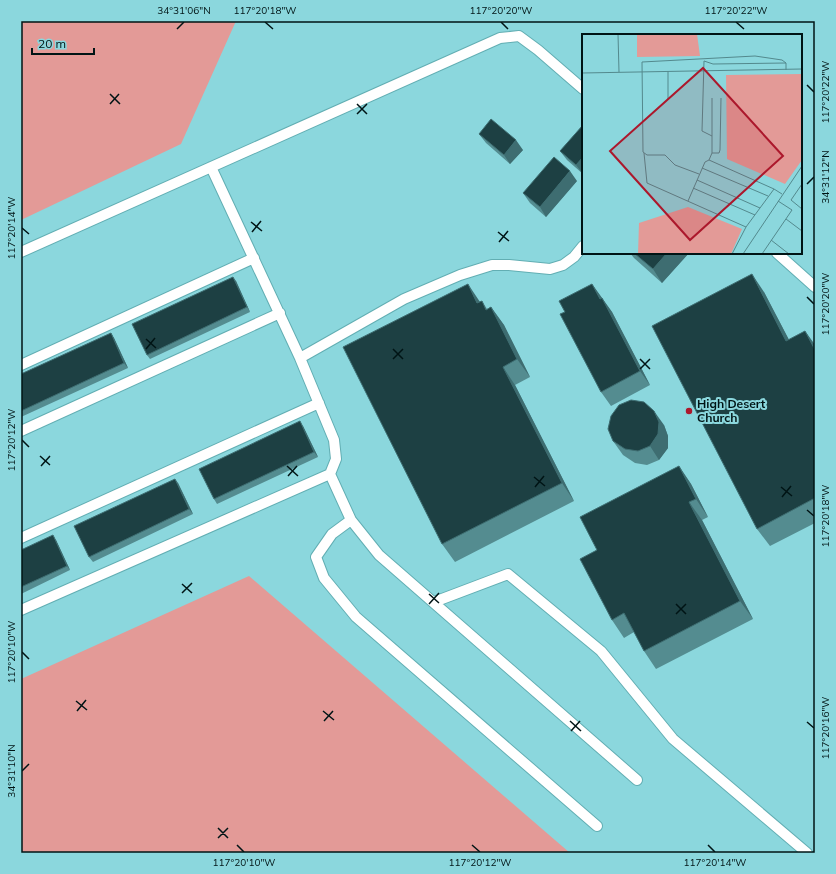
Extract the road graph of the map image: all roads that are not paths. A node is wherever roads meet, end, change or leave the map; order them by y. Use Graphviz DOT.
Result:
graph roads {
  1 [pos="582,89"];
  2 [pos="211,167"];
  3 [pos="582,247"];
  4 [pos="21,252"];
  5 [pos="778,254"];
  6 [pos="254,258"];
  7 [pos="815,287"];
  8 [pos="280,313"];
  9 [pos="300,358"];
  10 [pos="21,365"];
  11 [pos="319,403"];
  12 [pos="21,431"];
  13 [pos="330,474"];
  14 [pos="351,520"];
  15 [pos="21,538"];
  16 [pos="434,602"];
  17 [pos="21,610"];
  18 [pos="637,780"];
  19 [pos="597,826"];
  20 [pos="807,853"];
  1 -- 2 [label="lane"];
  2 -- 4 [label="lane"];
  2 -- 6 [label="lane"];
  3 -- 9 [label="lane"];
  5 -- 7 [label="lane"];
  6 -- 8 [label="lane"];
  6 -- 10 [label="lane"];
  8 -- 9 [label="lane"];
  8 -- 12 [label="lane"];
  9 -- 11 [label="lane"];
  11 -- 13 [label="lane"];
  11 -- 15 [label="lane"];
  13 -- 14 [label="lane"];
  13 -- 17 [label="lane"];
  14 -- 16 [label="lane"];
  14 -- 19 [label="lane"];
  16 -- 18 [label="lane"];
  16 -- 20 [label="lane"];
}
